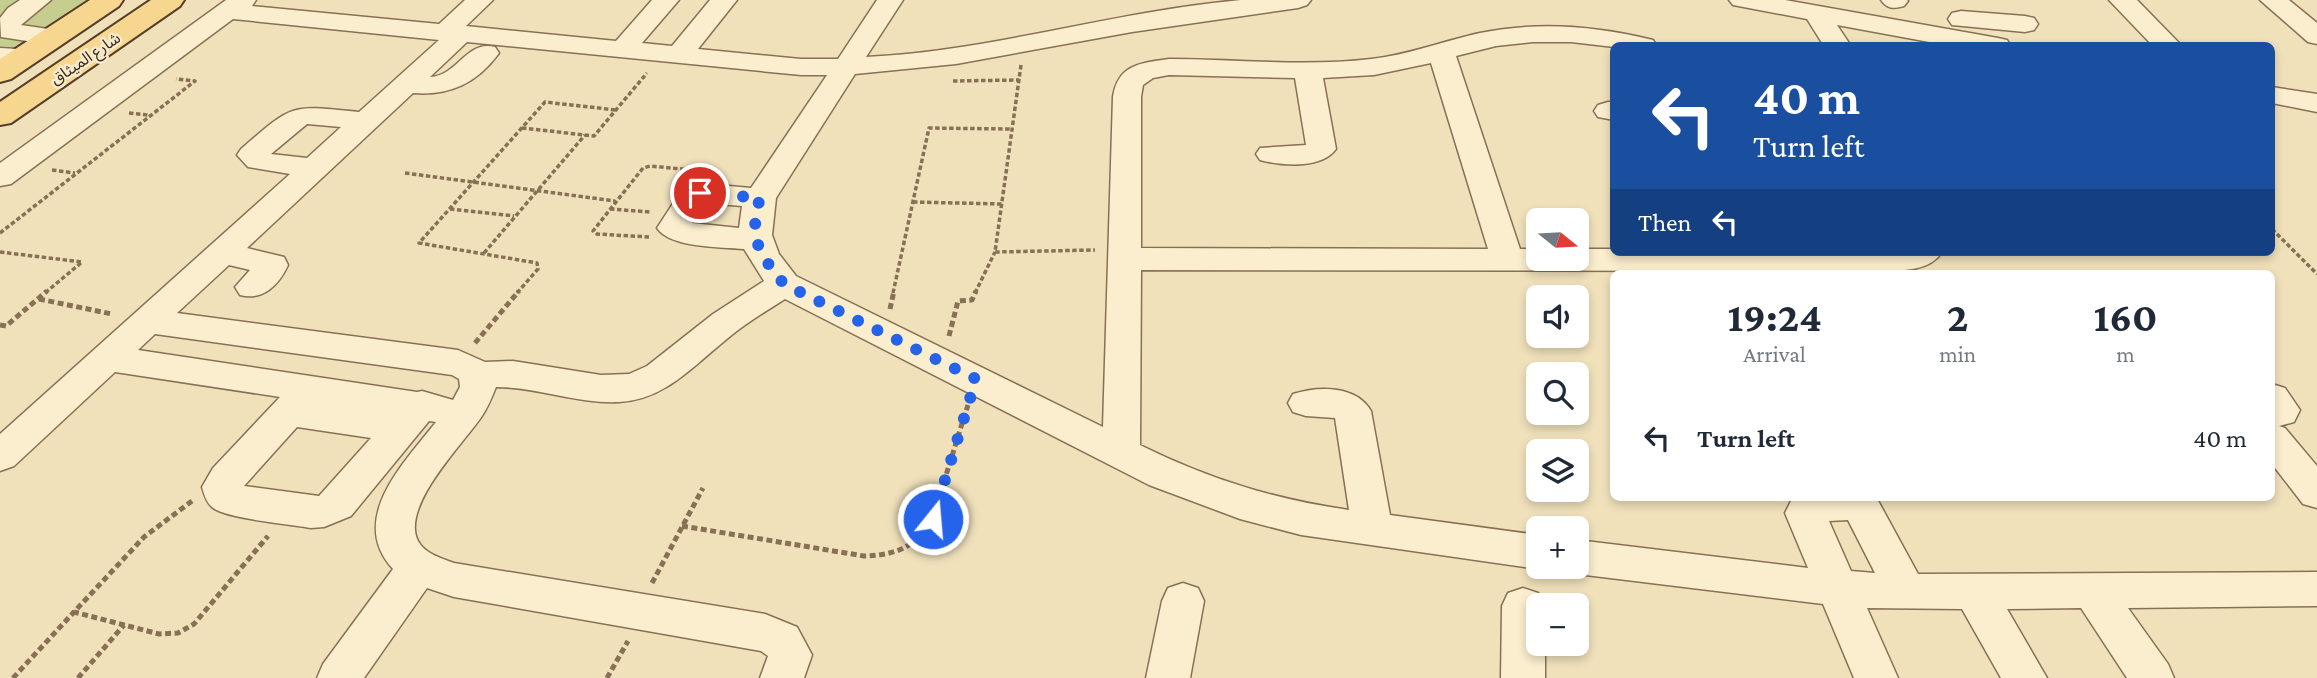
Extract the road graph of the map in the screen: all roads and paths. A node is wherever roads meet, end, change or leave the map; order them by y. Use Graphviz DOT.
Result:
graph roads {
  1 [pos="38,0"];
  2 [pos="109,0"];
  3 [pos="170,0"];
  4 [pos="480,0"];
  5 [pos="666,0"];
  6 [pos="724,0"];
  7 [pos="890,0"];
  8 [pos="1298,0"];
  9 [pos="1742,0"];
  10 [pos="2122,0"];
  11 [pos="2273,0"];
  12 [pos="235,5"];
  13 [pos="1160,10"];
  14 [pos="1816,13"];
  15 [pos="1958,19"];
  16 [pos="2025,24"];
  17 [pos="2317,36"];
  18 [pos="53,37"];
  19 [pos="464,40"];
  20 [pos="1630,42"];
  21 [pos="1835,42"];
  22 [pos="1992,42"];
  23 [pos="2165,42"];
  24 [pos="1024,44"];
  25 [pos="622,50"];
  26 [pos="1441,52"];
  27 [pos="671,55"];
  28 [pos="12,56"];
  29 [pos="845,68"];
  30 [pos="1307,69"];
  31 [pos="0,72"];
  32 [pos="140,75"];
  33 [pos="2275,95"];
  34 [pos="2317,103"];
  35 [pos="616,110"];
  36 [pos="0,116"];
  37 [pos="366,121"];
  38 [pos="522,128"];
  39 [pos="1012,129"];
  40 [pos="585,135"];
  41 [pos="1271,154"];
  42 [pos="315,168"];
  43 [pos="405,173"];
  44 [pos="0,177"];
  45 [pos="473,183"];
  46 [pos="537,191"];
  47 [pos="760,198"];
  48 [pos="616,201"];
  49 [pos="914,202"];
  50 [pos="1002,204"];
  51 [pos="450,209"];
  52 [pos="610,209"];
  53 [pos="679,215"];
  54 [pos="515,216"];
  55 [pos="2275,232"];
  56 [pos="0,233"];
  57 [pos="755,240"];
  58 [pos="0,252"];
  59 [pos="995,252"];
  60 [pos="222,253"];
  61 [pos="484,253"];
  62 [pos="1124,255"];
  63 [pos="1707,256"];
  64 [pos="1863,256"];
  65 [pos="1921,256"];
  66 [pos="1507,260"];
  67 [pos="2317,274"];
  68 [pos="784,284"];
  69 [pos="252,287"];
  70 [pos="38,299"];
  71 [pos="147,321"];
  72 [pos="3,325"];
  73 [pos="0,331"];
  74 [pos="885,333"];
  75 [pos="107,358"];
  76 [pos="943,363"];
  77 [pos="467,369"];
  78 [pos="976,379"];
  79 [pos="299,400"];
  80 [pos="2275,401"];
  81 [pos="1306,403"];
  82 [pos="2275,413"];
  83 [pos="424,422"];
  84 [pos="2275,442"];
  85 [pos="1121,453"];
  86 [pos="0,456"];
  87 [pos="222,487"];
  88 [pos="703,488"];
  89 [pos="2317,493"];
  90 [pos="1858,501"];
  91 [pos="292,509"];
  92 [pos="682,526"];
  93 [pos="1372,529"];
  94 [pos="1526,550"];
  95 [pos="1589,559"];
  96 [pos="418,568"];
  97 [pos="1839,589"];
  98 [pos="2317,589"];
  99 [pos="1974,591"];
  100 [pos="2093,591"];
  101 [pos="1906,592"];
  102 [pos="1183,601"];
  103 [pos="1523,606"];
  104 [pos="74,612"];
  105 [pos="640,612"];
  106 [pos="124,625"];
  107 [pos="13,678"];
  108 [pos="78,678"];
  109 [pos="339,678"];
  110 [pos="607,678"];
  111 [pos="782,678"];
  112 [pos="1168,678"];
  113 [pos="1523,678"];
  114 [pos="1877,678"];
  115 [pos="2025,678"];
  116 [pos="2152,678"];
  1 -- 18 [label="street"];
  2 -- 18 [label="main road, شارع الميثاق"];
  3 -- 36 [label="main road, شارع الميثاق"];
  4 -- 19 [label="street"];
  5 -- 25 [label="street"];
  6 -- 27 [label="street"];
  7 -- 29 [label="street"];
  8 -- 13 [label="street"];
  9 -- 14 [label="street"];
  10 -- 23 [label="street"];
  11 -- 17 [label="street"];
  12 -- 19 [label="street"];
  12 -- 32 [label="street"];
  13 -- 24 [label="street"];
  14 -- 15 [label="street"];
  14 -- 21 [label="street"];
  15 -- 16 [label="street"];
  15 -- 22 [label="street"];
  18 -- 28 [label="main road, شارع الميثاق"];
  19 -- 25 [label="street"];
  19 -- 37 [label="street"];
  20 -- 26 [label="street"];
  24 -- 29 [label="street"];
  24 -- 39 [label="path"];
  25 -- 27 [label="street"];
  26 -- 30 [label="street"];
  26 -- 66 [label="street"];
  27 -- 29 [label="street"];
  27 -- 35 [label="path"];
  28 -- 31 [label="main road, شارع الميثاق"];
  29 -- 47 [label="street"];
  30 -- 41 [label="street"];
  30 -- 62 [label="street"];
  32 -- 44 [label="street"];
  32 -- 56 [label="path"];
  33 -- 34 [label="street"];
  35 -- 38 [label="path"];
  35 -- 40 [label="path"];
  37 -- 42 [label="street"];
  37 -- 42 [label="street"];
  38 -- 40 [label="path"];
  38 -- 45 [label="path"];
  39 -- 49 [label="path"];
  39 -- 50 [label="path"];
  40 -- 46 [label="path"];
  42 -- 60 [label="street"];
  43 -- 45 [label="path"];
  45 -- 46 [label="path"];
  45 -- 51 [label="path"];
  46 -- 48 [label="path"];
  46 -- 54 [label="path"];
  47 -- 53 [label="street"];
  47 -- 57 [label="street"];
  49 -- 50 [label="path"];
  49 -- 74 [label="path"];
  50 -- 59 [label="path"];
  51 -- 54 [label="path"];
  51 -- 61 [label="path"];
  52 -- 53 [label="path"];
  53 -- 57 [label="street"];
  54 -- 61 [label="path"];
  55 -- 67 [label="path"];
  57 -- 68 [label="street"];
  58 -- 70 [label="path"];
  59 -- 62 [label="path"];
  59 -- 76 [label="path"];
  60 -- 69 [label="street"];
  60 -- 71 [label="street"];
  61 -- 77 [label="path"];
  62 -- 66 [label="street"];
  62 -- 85 [label="street"];
  63 -- 64 [label="street"];
  63 -- 66 [label="street"];
  64 -- 65 [label="street"];
  68 -- 74 [label="street"];
  68 -- 77 [label="street"];
  70 -- 71 [label="path"];
  70 -- 72 [label="path"];
  71 -- 75 [label="street"];
  71 -- 77 [label="street"];
  72 -- 73 [label="path"];
  74 -- 76 [label="street"];
  75 -- 79 [label="street"];
  75 -- 86 [label="street"];
  76 -- 78 [label="street"];
  77 -- 83 [label="street"];
  78 -- 85 [label="street"];
  78 -- 92 [label="path"];
  79 -- 83 [label="street"];
  79 -- 87 [label="street"];
  80 -- 82 [label="street"];
  81 -- 93 [label="street"];
  83 -- 91 [label="street"];
  83 -- 96 [label="street"];
  84 -- 89 [label="street"];
  85 -- 93 [label="street"];
  87 -- 91 [label="street"];
  87 -- 104 [label="path"];
  88 -- 92 [label="path"];
  90 -- 97 [label="street"];
  90 -- 101 [label="street"];
  91 -- 106 [label="path"];
  92 -- 105 [label="path"];
  93 -- 94 [label="street"];
  95 -- 97 [label="street"];
  96 -- 105 [label="street"];
  96 -- 109 [label="street"];
  97 -- 101 [label="street"];
  97 -- 114 [label="street"];
  98 -- 100 [label="street"];
  99 -- 100 [label="street"];
  99 -- 101 [label="street"];
  99 -- 115 [label="street"];
  100 -- 116 [label="street"];
  102 -- 112 [label="street"];
  103 -- 113 [label="street"];
  104 -- 106 [label="path"];
  104 -- 107 [label="path"];
  105 -- 110 [label="path"];
  105 -- 111 [label="street"];
  106 -- 108 [label="path"];
}
